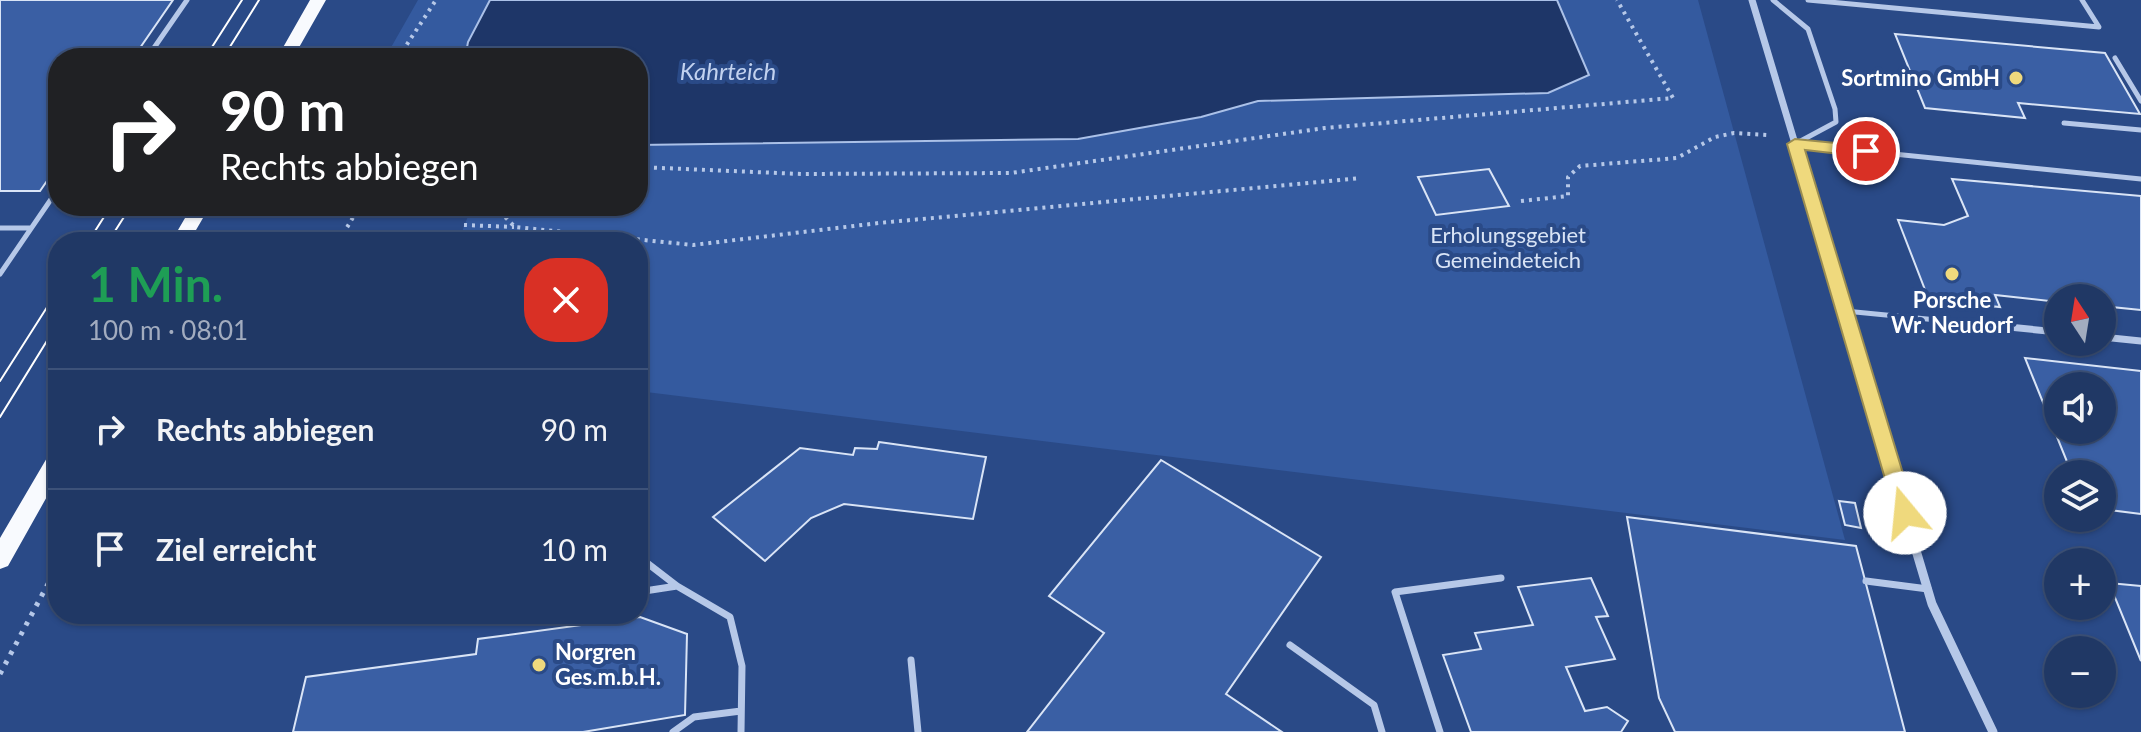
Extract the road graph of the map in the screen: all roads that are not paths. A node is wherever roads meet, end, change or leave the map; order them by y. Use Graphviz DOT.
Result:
graph roads {
  1 [pos="187,0"];
  2 [pos="318,0"];
  3 [pos="1752,0"];
  4 [pos="1773,0"];
  5 [pos="1808,0"];
  6 [pos="2082,0"];
  7 [pos="154,48"];
  8 [pos="291,48"];
  9 [pos="2115,58"];
  10 [pos="2141,101"];
  11 [pos="2064,123"];
  12 [pos="2141,130"];
  13 [pos="1794,140"];
  14 [pos="2141,179"];
  15 [pos="48,203"];
  16 [pos="0,228"];
  17 [pos="31,228"];
  18 [pos="0,274"];
  19 [pos="1845,311"];
  20 [pos="2044,331"];
  21 [pos="2116,338"];
  22 [pos="2141,341"];
  23 [pos="48,475"];
  24 [pos="0,559"];
  25 [pos="648,564"];
  26 [pos="1501,578"];
  27 [pos="1866,581"];
  28 [pos="677,586"];
  29 [pos="1928,589"];
  30 [pos="648,590"];
  31 [pos="1290,645"];
  32 [pos="911,660"];
  33 [pos="741,711"];
  34 [pos="673,732"];
  35 [pos="741,732"];
  36 [pos="918,732"];
  37 [pos="1382,732"];
  38 [pos="1440,732"];
  39 [pos="1993,732"];
  1 -- 7 [label="lane"];
  2 -- 8 [label="main road"];
  3 -- 13 [label="street"];
  4 -- 13 [label="lane"];
  5 -- 6 [label="lane"];
  9 -- 10 [label="lane"];
  11 -- 12 [label="lane"];
  13 -- 14 [label="lane"];
  13 -- 19 [label="street"];
  15 -- 17 [label="lane"];
  16 -- 17 [label="lane"];
  17 -- 18 [label="lane"];
  19 -- 20 [label="lane"];
  19 -- 29 [label="street"];
  21 -- 22 [label="lane"];
  23 -- 24 [label="main road"];
  25 -- 28 [label="lane"];
  26 -- 38 [label="lane"];
  27 -- 29 [label="lane"];
  28 -- 30 [label="lane"];
  28 -- 33 [label="lane"];
  29 -- 39 [label="street"];
  31 -- 37 [label="lane"];
  32 -- 36 [label="lane"];
  33 -- 34 [label="lane"];
  33 -- 35 [label="lane"];
}
